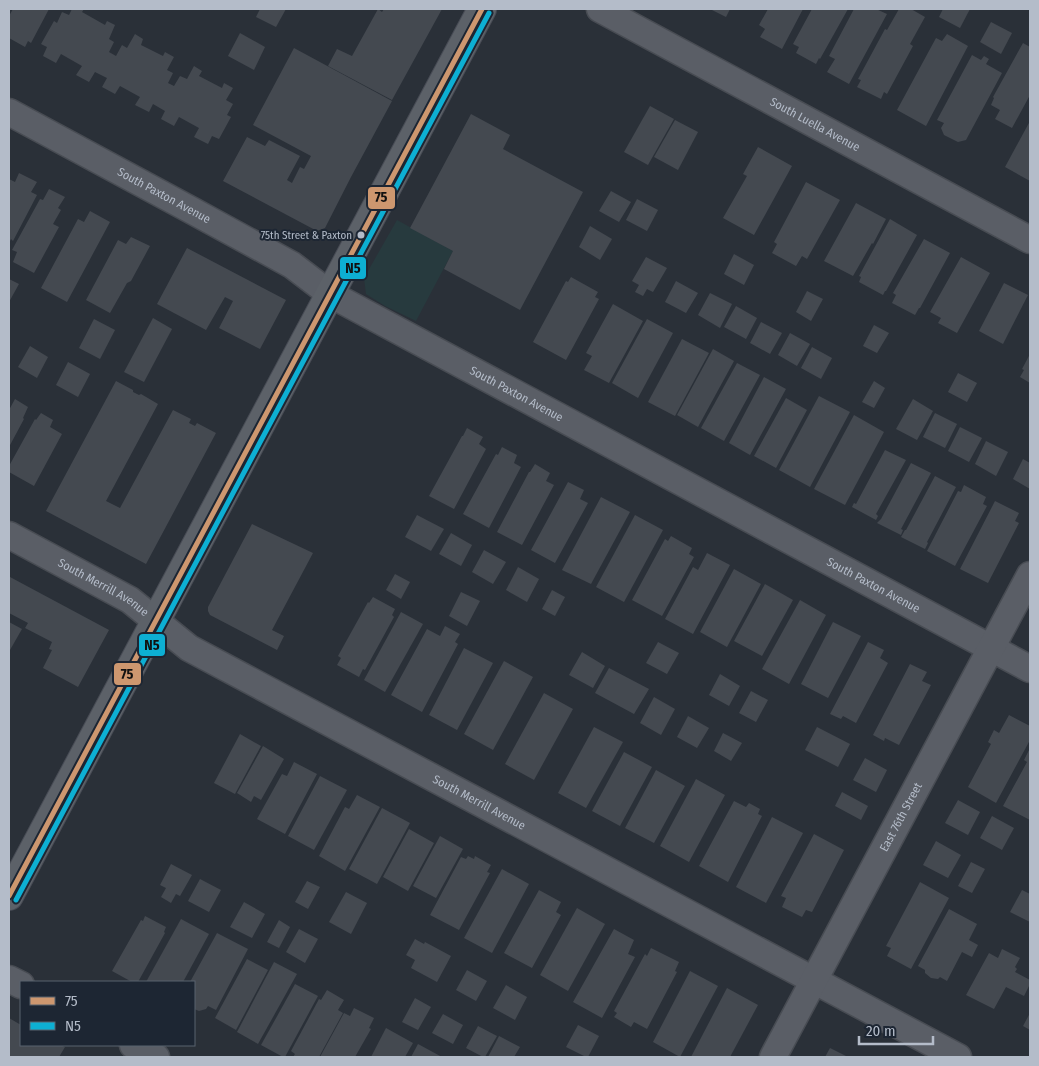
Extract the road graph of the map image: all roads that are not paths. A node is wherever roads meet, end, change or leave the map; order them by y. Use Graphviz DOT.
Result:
graph roads {
  1 [pos="482,9"];
  2 [pos="600,9"];
  3 [pos="9,112"];
  4 [pos="1030,240"];
  5 [pos="330,294"];
  6 [pos="9,535"];
  7 [pos="1030,575"];
  8 [pos="155,621"];
  9 [pos="991,648"];
  10 [pos="1030,669"];
  11 [pos="9,896"];
  12 [pos="9,978"];
  13 [pos="814,980"];
  14 [pos="20,984"];
  15 [pos="135,1046"];
  16 [pos="156,1057"];
  17 [pos="773,1057"];
  18 [pos="958,1057"];
  1 -- 5 [label="main road"];
  2 -- 4 [label="street, South Luella Avenue"];
  3 -- 5 [label="street, South Paxton Avenue"];
  5 -- 8 [label="main road"];
  5 -- 9 [label="street, South Paxton Avenue"];
  6 -- 8 [label="street, South Merrill Avenue"];
  7 -- 9 [label="street, East 76th Street"];
  8 -- 11 [label="main road"];
  8 -- 13 [label="street, South Merrill Avenue"];
  9 -- 10 [label="street, South Paxton Avenue"];
  9 -- 13 [label="street, East 76th Street"];
  12 -- 14 [label="street"];
  13 -- 17 [label="street, East 76th Street"];
  13 -- 18 [label="street, South Merrill Avenue"];
  15 -- 16 [label="street"];
}
